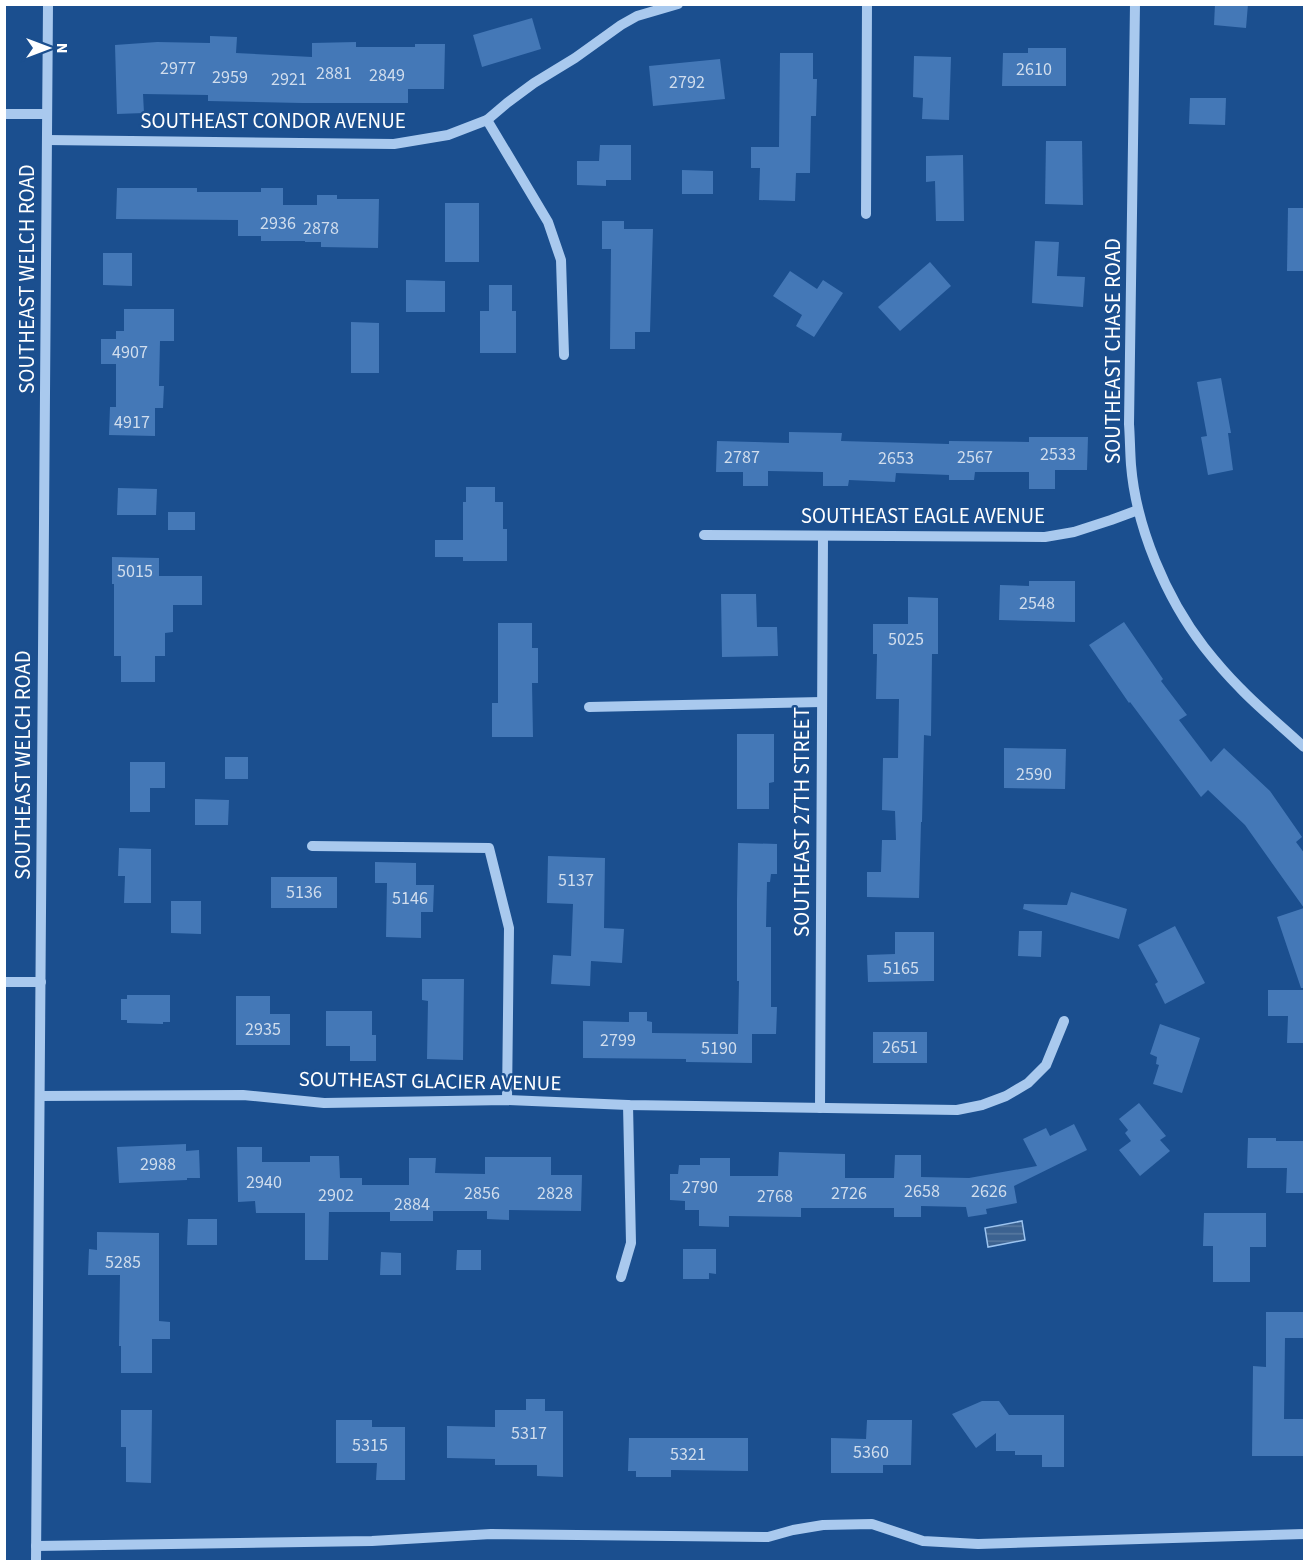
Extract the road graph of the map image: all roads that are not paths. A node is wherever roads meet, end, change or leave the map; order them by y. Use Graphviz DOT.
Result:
graph roads {
  1 [pos="48,4"];
  2 [pos="678,4"];
  3 [pos="867,4"];
  4 [pos="1135,4"];
  5 [pos="636,10"];
  6 [pos="4,114"];
  7 [pos="47,114"];
  8 [pos="487,120"];
  9 [pos="47,140"];
  10 [pos="866,214"];
  11 [pos="564,355"];
  12 [pos="1138,510"];
  13 [pos="704,535"];
  14 [pos="823,536"];
  15 [pos="822,702"];
  16 [pos="589,707"];
  17 [pos="1305,747"];
  18 [pos="312,846"];
  19 [pos="4,982"];
  20 [pos="41,982"];
  21 [pos="1064,1021"];
  22 [pos="40,1096"];
  23 [pos="507,1100"];
  24 [pos="628,1105"];
  25 [pos="820,1108"];
  26 [pos="621,1277"];
  27 [pos="1305,1534"];
  28 [pos="36,1546"];
  29 [pos="36,1562"];
  1 -- 7 [label="street, SOUTHEAST WELCH ROAD"];
  2 -- 5 [label="street, SOUTHEAST CONDOR AVENUE"];
  3 -- 10 [label="street"];
  4 -- 12 [label="street, SOUTHEAST CHASE ROAD"];
  5 -- 8 [label="street, SOUTHEAST CONDOR AVENUE"];
  6 -- 7 [label="street"];
  7 -- 9 [label="street, SOUTHEAST WELCH ROAD"];
  8 -- 9 [label="street, SOUTHEAST CONDOR AVENUE"];
  8 -- 11 [label="street"];
  9 -- 20 [label="street, SOUTHEAST WELCH ROAD"];
  12 -- 14 [label="street, SOUTHEAST EAGLE AVENUE"];
  12 -- 17 [label="street, SOUTHEAST CHASE ROAD"];
  13 -- 14 [label="street, SOUTHEAST EAGLE AVENUE"];
  14 -- 15 [label="street, SOUTHEAST 27TH STREET"];
  15 -- 16 [label="street"];
  15 -- 25 [label="street, SOUTHEAST 27TH STREET"];
  18 -- 23 [label="street"];
  19 -- 20 [label="street"];
  20 -- 22 [label="street, SOUTHEAST WELCH ROAD"];
  21 -- 25 [label="street, SOUTHEAST GLACIER AVENUE"];
  22 -- 23 [label="street, SOUTHEAST GLACIER AVENUE"];
  22 -- 28 [label="street, SOUTHEAST WELCH ROAD"];
  23 -- 24 [label="street, SOUTHEAST GLACIER AVENUE"];
  24 -- 25 [label="street, SOUTHEAST GLACIER AVENUE"];
  24 -- 26 [label="street"];
  27 -- 28 [label="street"];
  28 -- 29 [label="street, SOUTHEAST WELCH ROAD"];
}
